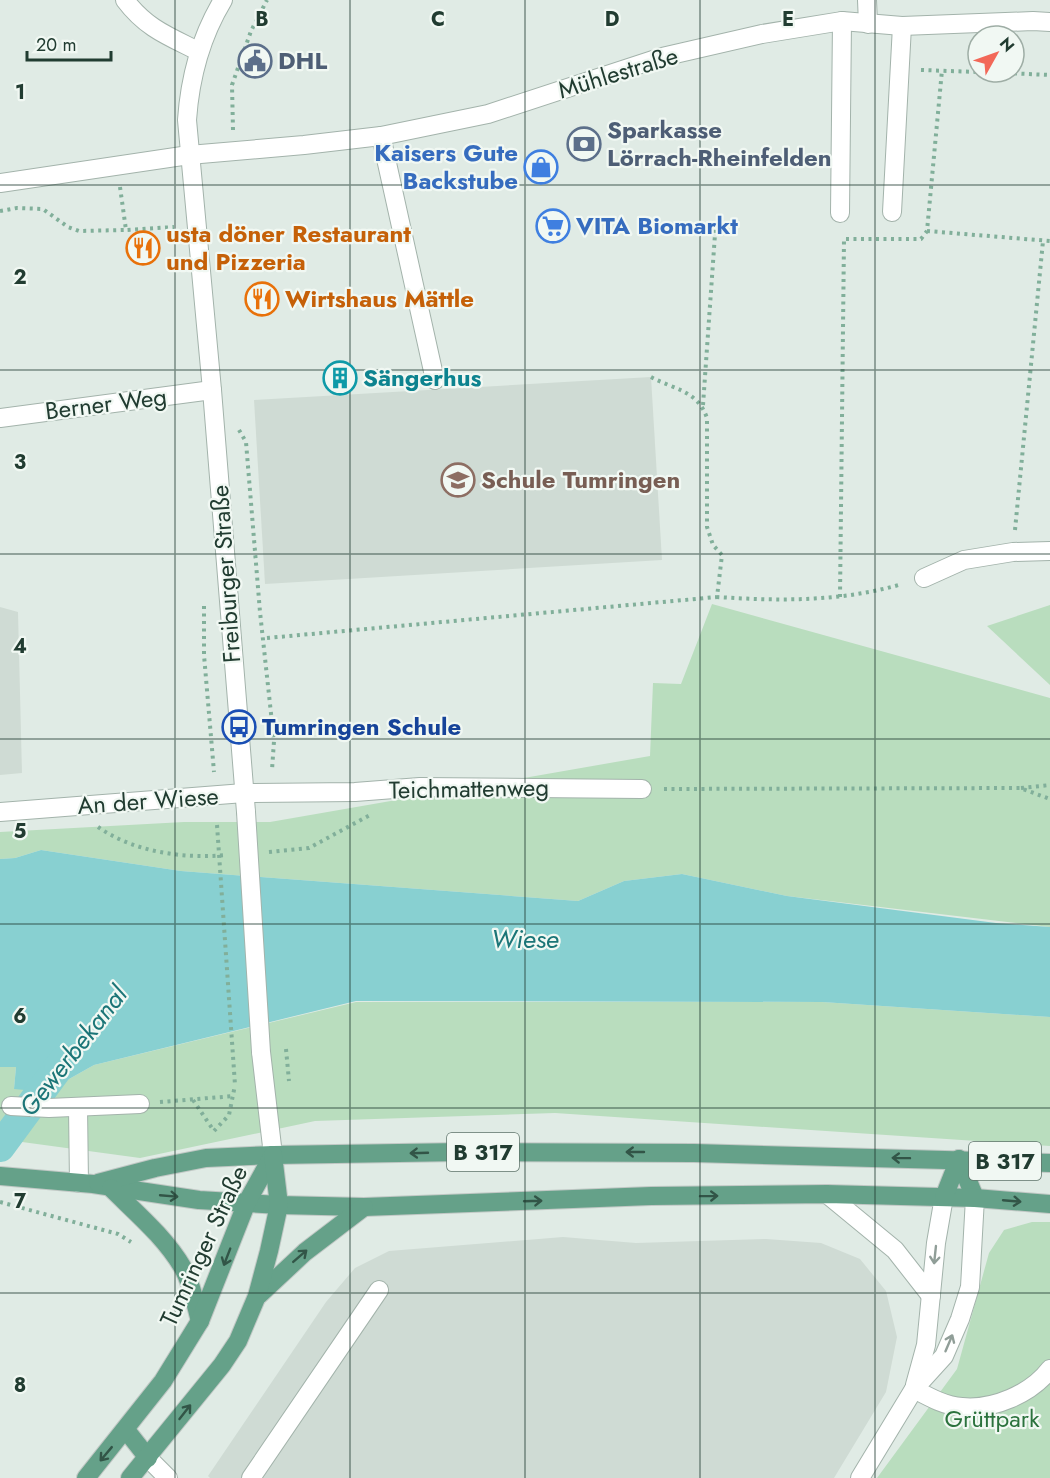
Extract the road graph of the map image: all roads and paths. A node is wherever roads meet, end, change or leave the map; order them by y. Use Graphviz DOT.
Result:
graph roads {
  1 [pos="125,0"];
  2 [pos="223,0"];
  3 [pos="267,0"];
  4 [pos="867,0"];
  5 [pos="842,21"];
  6 [pos="1050,22"];
  7 [pos="868,24"];
  8 [pos="902,26"];
  9 [pos="198,51"];
  10 [pos="942,70"];
  11 [pos="899,71"];
  12 [pos="966,71"];
  13 [pos="1026,74"];
  14 [pos="1050,75"];
  15 [pos="381,136"];
  16 [pos="234,151"];
  17 [pos="189,155"];
  18 [pos="117,165"];
  19 [pos="0,183"];
  20 [pos="0,211"];
  21 [pos="892,212"];
  22 [pos="840,213"];
  23 [pos="716,220"];
  24 [pos="196,226"];
  25 [pos="126,230"];
  26 [pos="927,231"];
  27 [pos="1043,241"];
  28 [pos="1050,242"];
  29 [pos="651,377"];
  30 [pos="435,380"];
  31 [pos="212,390"];
  32 [pos="703,405"];
  33 [pos="0,418"];
  34 [pos="235,425"];
  35 [pos="1050,551"];
  36 [pos="1013,552"];
  37 [pos="924,578"];
  38 [pos="717,597"];
  39 [pos="840,597"];
  40 [pos="204,600"];
  41 [pos="267,638"];
  42 [pos="1050,784"];
  43 [pos="1020,788"];
  44 [pos="642,789"];
  45 [pos="244,793"];
  46 [pos="270,793"];
  47 [pos="296,794"];
  48 [pos="216,795"];
  49 [pos="1050,799"];
  50 [pos="0,812"];
  51 [pos="218,825"];
  52 [pos="234,1096"];
  53 [pos="193,1100"];
  54 [pos="140,1104"];
  55 [pos="11,1106"];
  56 [pos="78,1107"];
  57 [pos="273,1155"];
  58 [pos="959,1159"];
  59 [pos="1050,1163"];
  60 [pos="0,1176"];
  61 [pos="94,1185"];
  62 [pos="827,1194"];
  63 [pos="944,1197"];
  64 [pos="975,1198"];
  65 [pos="0,1202"];
  66 [pos="247,1203"];
  67 [pos="1050,1204"];
  68 [pos="279,1205"];
  69 [pos="364,1207"];
  70 [pos="136,1245"];
  71 [pos="379,1290"];
  72 [pos="257,1296"];
  73 [pos="931,1296"];
  74 [pos="200,1321"];
  75 [pos="1050,1369"];
  76 [pos="914,1389"];
  77 [pos="126,1430"];
  78 [pos="148,1458"];
  79 [pos="86,1478"];
  80 [pos="130,1478"];
  81 [pos="168,1478"];
  82 [pos="251,1478"];
  83 [pos="860,1478"];
  1 -- 9 [label="street"];
  2 -- 9 [label="street, Freiburger Straße"];
  3 -- 16 [label="path"];
  4 -- 7 [label="street"];
  5 -- 7 [label="street, Mühlestraße"];
  5 -- 15 [label="street, Mühlestraße"];
  5 -- 22 [label="street"];
  6 -- 8 [label="street, Mühlestraße"];
  7 -- 8 [label="street, Mühlestraße"];
  8 -- 11 [label="street"];
  9 -- 17 [label="street, Freiburger Straße"];
  10 -- 11 [label="path"];
  10 -- 12 [label="path"];
  10 -- 26 [label="path"];
  11 -- 21 [label="street"];
  13 -- 14 [label="path"];
  15 -- 16 [label="street, Mühlestraße"];
  15 -- 30 [label="street"];
  16 -- 17 [label="street, Mühlestraße"];
  17 -- 18 [label="street, Mühlestraße"];
  17 -- 24 [label="street, Freiburger Straße"];
  18 -- 19 [label="street, Mühlestraße"];
  18 -- 25 [label="path"];
  20 -- 25 [label="path"];
  23 -- 32 [label="path"];
  24 -- 25 [label="path"];
  24 -- 31 [label="street, Freiburger Straße"];
  26 -- 27 [label="path"];
  26 -- 39 [label="path"];
  27 -- 28 [label="path"];
  27 -- 36 [label="path"];
  29 -- 32 [label="path"];
  31 -- 33 [label="street, Berner Weg"];
  31 -- 45 [label="street, Freiburger Straße"];
  32 -- 38 [label="path"];
  34 -- 46 [label="path"];
  35 -- 36 [label="street"];
  36 -- 37 [label="street"];
  37 -- 39 [label="path"];
  38 -- 39 [label="path"];
  38 -- 41 [label="path"];
  40 -- 48 [label="path"];
  42 -- 43 [label="path"];
  43 -- 44 [label="path"];
  43 -- 49 [label="path"];
  44 -- 47 [label="street, Teichmattenweg"];
  45 -- 46 [label="street, An der Wiese"];
  45 -- 48 [label="street, An der Wiese"];
  45 -- 57 [label="street, Freiburger Straße, bridge"];
  46 -- 47 [label="street, An der Wiese"];
  48 -- 50 [label="street, An der Wiese"];
  51 -- 52 [label="path, bridge"];
  52 -- 53 [label="path"];
  52 -- 53 [label="path"];
  53 -- 54 [label="path"];
  54 -- 56 [label="street"];
  55 -- 56 [label="street"];
  56 -- 61 [label="street"];
  58 -- 57 [label="main road, B 317, one-way"];
  57 -- 61 [label="main road, B 317"];
  57 -- 66 [label="main road, Tumringer Straße"];
  57 -- 68 [label="main road, Tumringer Straße"];
  58 -- 59 [label="main road, B 317"];
  58 -- 63 [label="main road"];
  58 -- 64 [label="main road"];
  60 -- 61 [label="main road, B 317"];
  61 -- 66 [label="main road, B 317, one-way"];
  61 -- 74 [label="main road"];
  62 -- 63 [label="main road, B 317"];
  69 -- 62 [label="main road, B 317, one-way"];
  62 -- 73 [label="street"];
  63 -- 64 [label="main road, B 317"];
  63 -- 73 [label="street, one-way"];
  64 -- 67 [label="main road, B 317, one-way"];
  76 -- 64 [label="street, one-way"];
  65 -- 70 [label="path"];
  66 -- 68 [label="main road, B 317"];
  66 -- 74 [label="main road, Tumringer Straße, one-way"];
  68 -- 69 [label="main road, B 317"];
  68 -- 72 [label="main road, Tumringer Straße"];
  72 -- 69 [label="main road, one-way"];
  71 -- 82 [label="street"];
  78 -- 72 [label="main road, Tumringer Straße, one-way"];
  73 -- 76 [label="street"];
  74 -- 77 [label="main road, Tumringer Straße"];
  75 -- 76 [label="street"];
  76 -- 83 [label="street"];
  77 -- 78 [label="main road"];
  77 -- 79 [label="main road, Tumringer Straße, one-way"];
  78 -- 80 [label="main road, Tumringer Straße"];
  78 -- 81 [label="street"];
}
